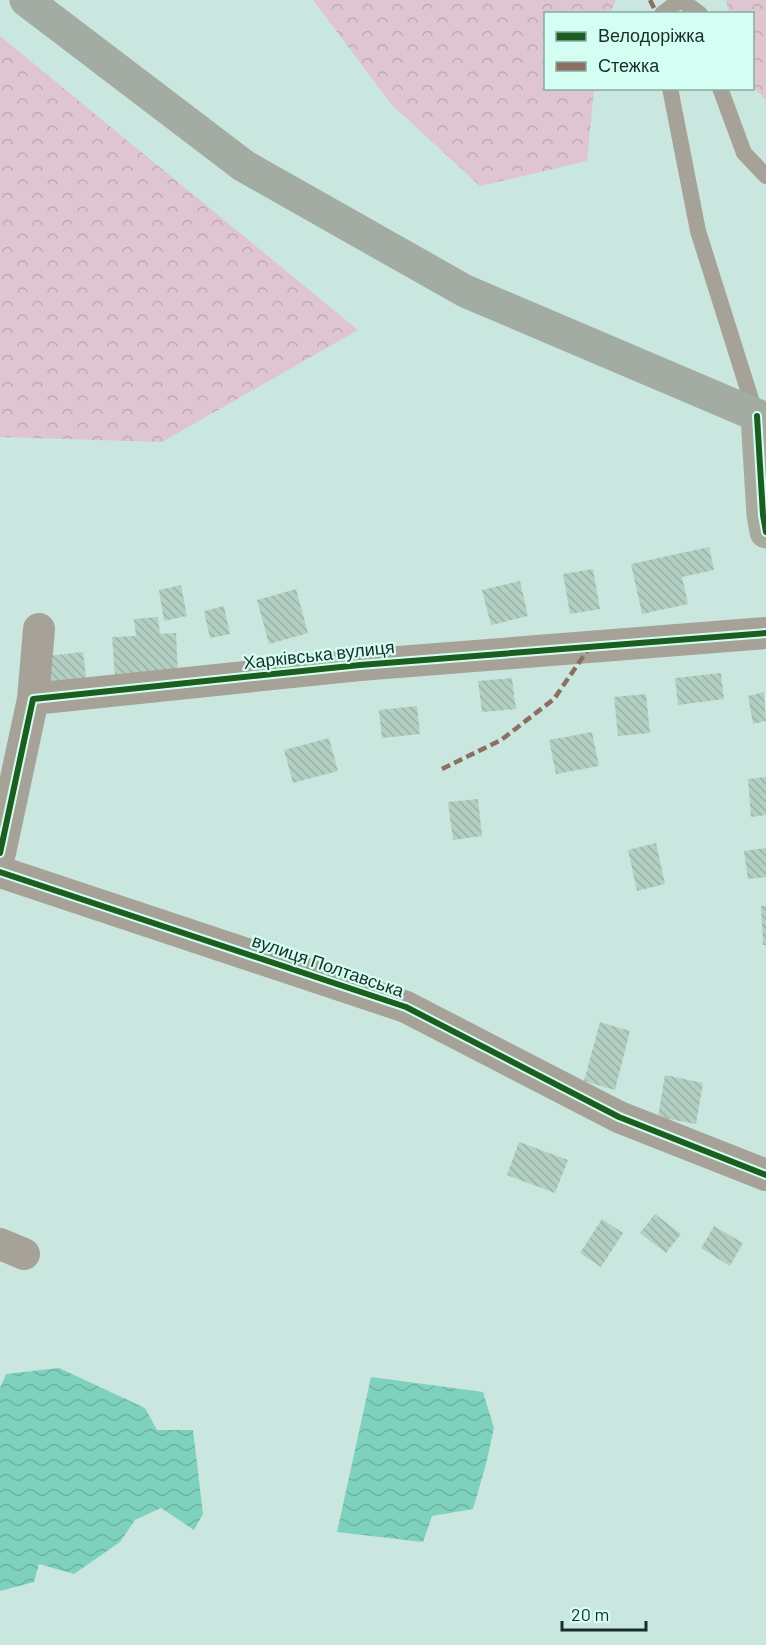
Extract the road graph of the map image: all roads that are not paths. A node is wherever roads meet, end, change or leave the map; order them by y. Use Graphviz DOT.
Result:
graph roads {
  1 [pos="26,0"];
  2 [pos="681,0"];
  3 [pos="665,12"];
  4 [pos="697,12"];
  5 [pos="670,90"];
  6 [pos="721,90"];
  7 [pos="766,176"];
  8 [pos="761,418"];
  9 [pos="766,532"];
  10 [pos="39,629"];
  11 [pos="766,633"];
  12 [pos="33,699"];
  13 [pos="0,853"];
  14 [pos="0,872"];
  15 [pos="766,1175"];
  1 -- 8 [label="highway"];
  2 -- 3 [label="lane"];
  2 -- 4 [label="lane"];
  5 -- 8 [label="lane"];
  6 -- 7 [label="lane"];
  8 -- 9 [label="street"];
  10 -- 12 [label="street"];
  11 -- 12 [label="street, Харківська вулиця"];
  12 -- 13 [label="street"];
  14 -- 15 [label="street, вулиця Полтавська"];
}
